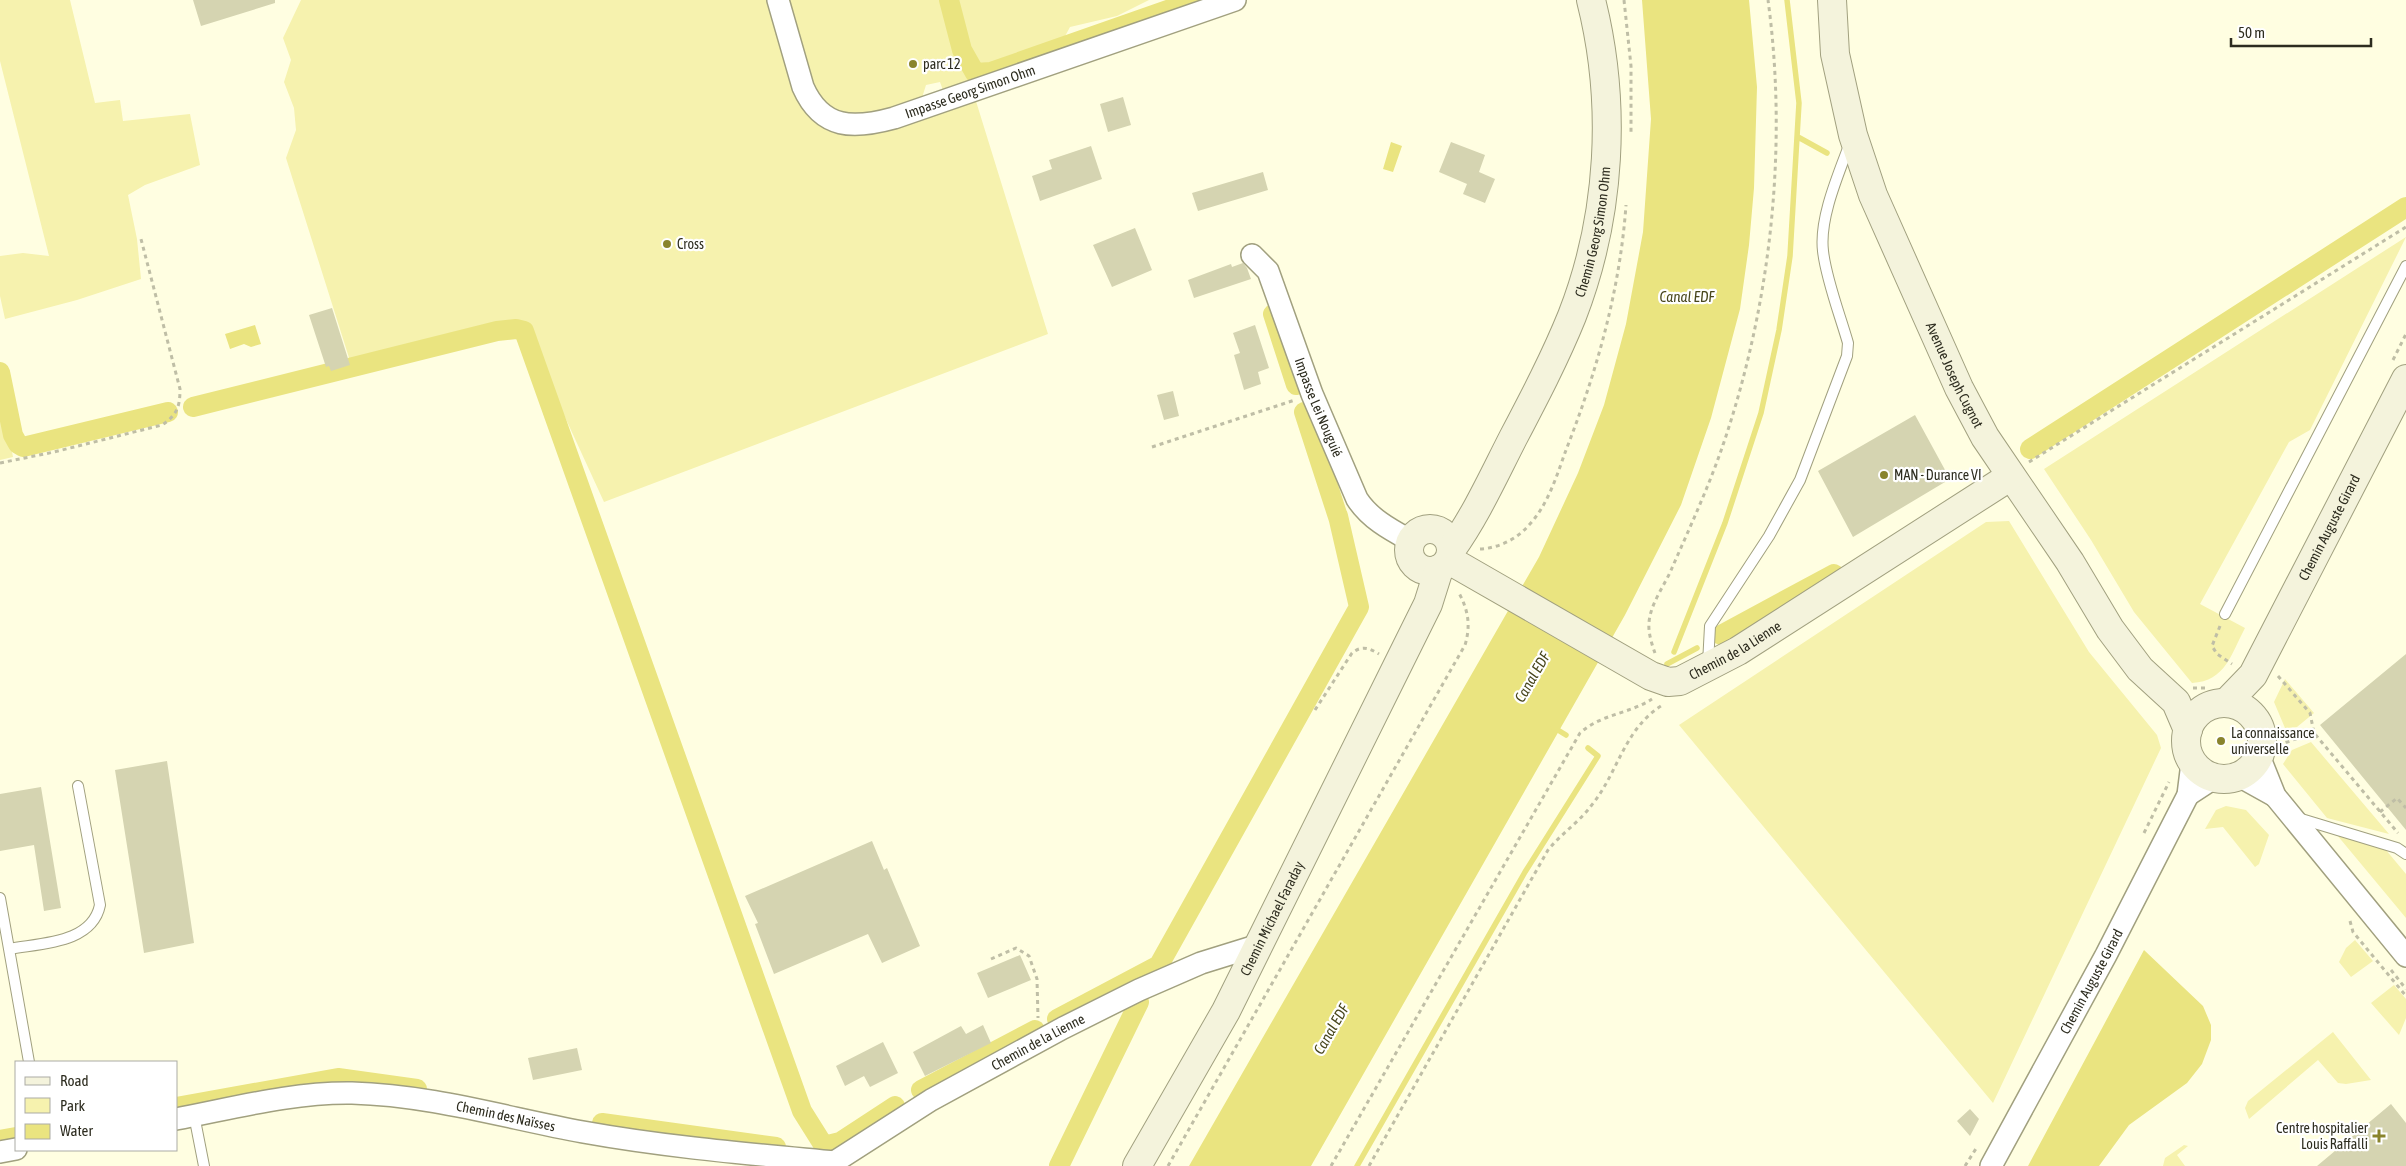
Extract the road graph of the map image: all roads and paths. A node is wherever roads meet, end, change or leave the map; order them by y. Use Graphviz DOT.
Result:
graph roads {
  1 [pos="778,0"];
  2 [pos="1235,0"];
  3 [pos="1591,0"];
  4 [pos="1768,0"];
  5 [pos="1832,0"];
  6 [pos="1853,135"];
  7 [pos="2406,227"];
  8 [pos="141,239"];
  9 [pos="1252,255"];
  10 [pos="2406,266"];
  11 [pos="2406,379"];
  12 [pos="1312,394"];
  13 [pos="1152,447"];
  14 [pos="0,463"];
  15 [pos="2026,466"];
  16 [pos="1434,554"];
  17 [pos="2225,614"];
  18 [pos="1397,664"];
  19 [pos="1707,668"];
  20 [pos="2254,673"];
  21 [pos="1659,679"];
  22 [pos="2183,694"];
  23 [pos="2217,699"];
  24 [pos="1315,710"];
  25 [pos="2252,716"];
  26 [pos="2188,730"];
  27 [pos="2314,733"];
  28 [pos="1626,744"];
  29 [pos="2268,750"];
  30 [pos="2215,772"];
  31 [pos="2169,781"];
  32 [pos="78,786"];
  33 [pos="2275,796"];
  34 [pos="2406,808"];
  35 [pos="2380,812"];
  36 [pos="2291,816"];
  37 [pos="2399,834"];
  38 [pos="2140,841"];
  39 [pos="2406,854"];
  40 [pos="0,898"];
  41 [pos="2350,921"];
  42 [pos="1259,945"];
  43 [pos="9,949"];
  44 [pos="2406,956"];
  45 [pos="991,958"];
  46 [pos="2406,996"];
  47 [pos="1038,1018"];
  48 [pos="28,1061"];
  49 [pos="185,1117"];
  50 [pos="1980,1142"];
  51 [pos="15,1149"];
  52 [pos="0,1152"];
  53 [pos="832,1164"];
  54 [pos="204,1166"];
  55 [pos="1137,1166"];
  56 [pos="1168,1166"];
  57 [pos="1331,1166"];
  58 [pos="1369,1166"];
  59 [pos="1965,1166"];
  60 [pos="1991,1166"];
  1 -- 2 [label="street, Impasse Georg Simon Ohm"];
  3 -- 16 [label="street, Chemin Georg Simon Ohm"];
  4 -- 21 [label="path"];
  5 -- 6 [label="street, Avenue Joseph Cugnot"];
  6 -- 15 [label="street, Avenue Joseph Cugnot"];
  6 -- 19 [label="lane"];
  7 -- 15 [label="path"];
  8 -- 14 [label="path"];
  9 -- 12 [label="street, Impasse Lei Nouguié"];
  10 -- 17 [label="lane"];
  11 -- 20 [label="street, Chemin Auguste Girard"];
  12 -- 13 [label="path"];
  12 -- 16 [label="street, Impasse Lei Nouguié"];
  15 -- 19 [label="street, Chemin de la Lienne"];
  15 -- 22 [label="street, Avenue Joseph Cugnot"];
  16 -- 18 [label="street, Chemin Michael Faraday"];
  16 -- 21 [label="street"];
  16 -- 56 [label="path"];
  17 -- 20 [label="path"];
  18 -- 24 [label="path"];
  18 -- 42 [label="street, Chemin Michael Faraday"];
  19 -- 21 [label="street, Chemin de la Lienne"];
  20 -- 23 [label="street, Chemin Auguste Girard"];
  20 -- 25 [label="street, Chemin Auguste Girard"];
  20 -- 27 [label="path"];
  21 -- 57 [label="path"];
  22 -- 23 [label="street"];
  22 -- 23 [label="path"];
  22 -- 26 [label="street, Avenue Joseph Cugnot"];
  23 -- 25 [label="street"];
  23 -- 26 [label="street"];
  25 -- 29 [label="street"];
  26 -- 30 [label="street"];
  27 -- 29 [label="path"];
  27 -- 35 [label="path"];
  28 -- 58 [label="path"];
  29 -- 30 [label="street"];
  29 -- 33 [label="street"];
  30 -- 33 [label="street"];
  30 -- 60 [label="street, Chemin Auguste Girard"];
  31 -- 38 [label="path"];
  32 -- 43 [label="lane"];
  33 -- 36 [label="street"];
  34 -- 35 [label="path"];
  35 -- 37 [label="path"];
  36 -- 39 [label="lane"];
  36 -- 44 [label="street"];
  40 -- 43 [label="lane"];
  41 -- 46 [label="path"];
  42 -- 53 [label="street, Chemin de la Lienne"];
  42 -- 55 [label="street, Chemin Michael Faraday"];
  43 -- 48 [label="lane"];
  45 -- 47 [label="path"];
  49 -- 53 [label="street, Chemin des Naïsses"];
  49 -- 54 [label="lane"];
  50 -- 59 [label="path"];
  51 -- 52 [label="street"];
}
